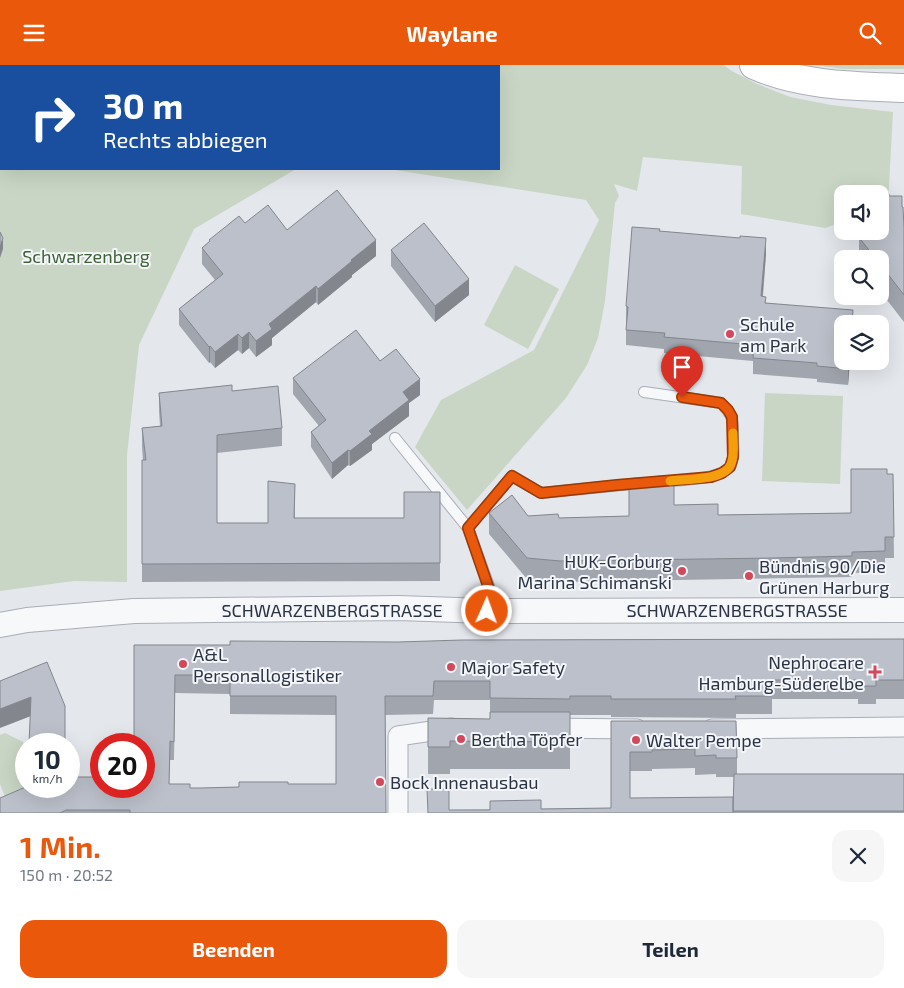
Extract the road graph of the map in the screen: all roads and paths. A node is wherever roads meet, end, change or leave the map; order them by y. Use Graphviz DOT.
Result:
graph roads {
  1 [pos="754,65"];
  2 [pos="904,88"];
  3 [pos="644,392"];
  4 [pos="395,438"];
  5 [pos="468,528"];
  6 [pos="904,610"];
  7 [pos="487,611"];
  8 [pos="0,625"];
  9 [pos="904,727"];
  10 [pos="469,728"];
  11 [pos="528,728"];
  12 [pos="654,729"];
  13 [pos="693,729"];
  14 [pos="398,813"];
  1 -- 2 [label="main road"];
  3 -- 5 [label="lane"];
  4 -- 5 [label="lane"];
  5 -- 7 [label="lane"];
  6 -- 7 [label="street, SCHWARZENBERGSTRASSE"];
  7 -- 8 [label="street, SCHWARZENBERGSTRASSE"];
  9 -- 13 [label="street"];
  10 -- 14 [label="street"];
  11 -- 12 [label="street"];
}
